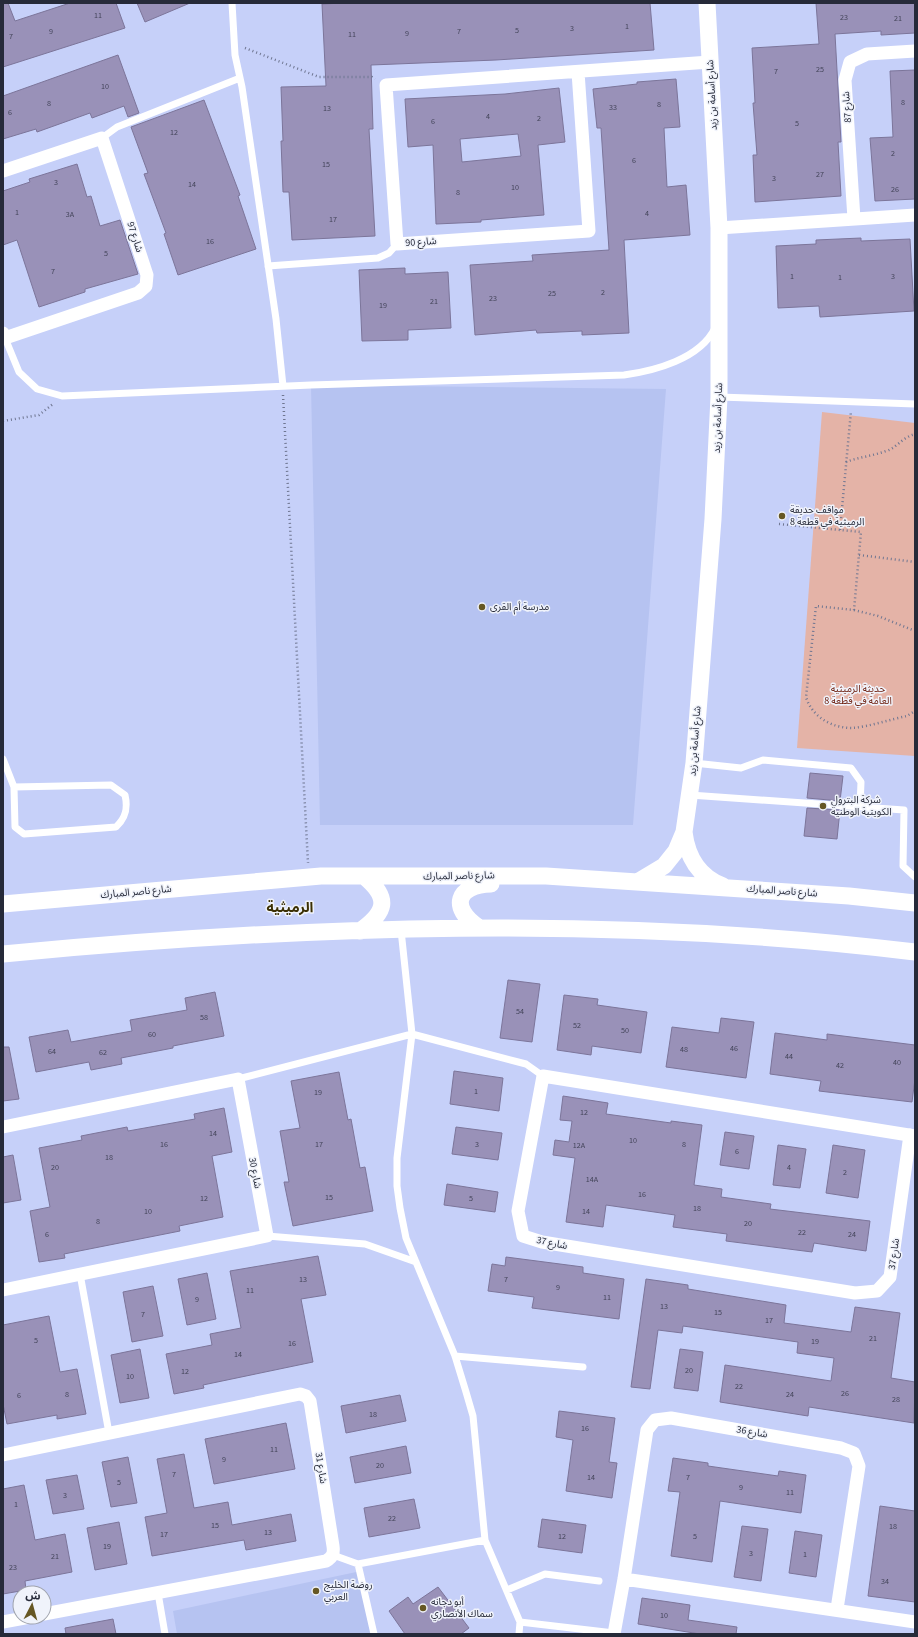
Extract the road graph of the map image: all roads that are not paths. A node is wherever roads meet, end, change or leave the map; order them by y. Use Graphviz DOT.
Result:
graph roads {
  1 [pos="232,3"];
  2 [pos="707,3"];
  3 [pos="915,51"];
  4 [pos="710,62"];
  5 [pos="578,72"];
  6 [pos="240,78"];
  7 [pos="102,138"];
  8 [pos="3,171"];
  9 [pos="915,216"];
  10 [pos="854,219"];
  11 [pos="719,228"];
  12 [pos="397,244"];
  13 [pos="268,266"];
  14 [pos="719,319"];
  15 [pos="4,335"];
  16 [pos="283,386"];
  17 [pos="719,397"];
  18 [pos="915,404"];
  19 [pos="3,759"];
  20 [pos="694,763"];
  21 [pos="14,787"];
  22 [pos="690,795"];
  23 [pos="860,807"];
  24 [pos="684,832"];
  25 [pos="546,876"];
  26 [pos="915,877"];
  27 [pos="365,878"];
  28 [pos="640,882"];
  29 [pos="728,888"];
  30 [pos="915,903"];
  31 [pos="3,904"];
  32 [pos="478,927"];
  33 [pos="401,930"];
  34 [pos="360,931"];
  35 [pos="915,952"];
  36 [pos="3,954"];
  37 [pos="412,1034"];
  38 [pos="543,1076"];
  39 [pos="238,1079"];
  40 [pos="3,1127"];
  41 [pos="912,1136"];
  42 [pos="268,1236"];
  43 [pos="416,1262"];
  44 [pos="80,1274"];
  45 [pos="3,1290"];
  46 [pos="455,1356"];
  47 [pos="583,1367"];
  48 [pos="109,1433"];
  49 [pos="3,1455"];
  50 [pos="485,1540"];
  51 [pos="333,1555"];
  52 [pos="358,1564"];
  53 [pos="624,1579"];
  54 [pos="599,1581"];
  55 [pos="507,1590"];
  56 [pos="158,1593"];
  57 [pos="837,1609"];
  58 [pos="52,1613"];
  59 [pos="520,1622"];
  60 [pos="915,1622"];
  61 [pos="165,1634"];
  62 [pos="374,1634"];
  63 [pos="519,1634"];
  64 [pos="614,1634"];
  1 -- 6 [label="lane"];
  2 -- 4 [label="street, شارع أسامة بن زيد"];
  3 -- 10 [label="street, شارع 87"];
  4 -- 5 [label="street"];
  4 -- 11 [label="street, شارع أسامة بن زيد"];
  5 -- 12 [label="street, شارع 90"];
  5 -- 12 [label="street, شارع 90"];
  6 -- 7 [label="lane"];
  6 -- 13 [label="lane"];
  7 -- 8 [label="street"];
  7 -- 15 [label="street, شارع 97"];
  9 -- 10 [label="street"];
  10 -- 11 [label="street"];
  11 -- 14 [label="street, شارع أسامة بن زيد"];
  12 -- 13 [label="lane"];
  13 -- 16 [label="lane"];
  14 -- 16 [label="lane"];
  14 -- 17 [label="street, شارع أسامة بن زيد"];
  15 -- 16 [label="lane"];
  17 -- 18 [label="lane"];
  17 -- 20 [label="street, شارع أسامة بن زيد"];
  19 -- 21 [label="lane"];
  20 -- 22 [label="street, شارع أسامة بن زيد"];
  20 -- 23 [label="lane"];
  21 -- 21 [label="lane"];
  22 -- 23 [label="lane"];
  22 -- 24 [label="street, شارع أسامة بن زيد"];
  23 -- 26 [label="lane"];
  24 -- 28 [label="street, شارع أسامة بن زيد"];
  24 -- 29 [label="street, شارع أسامة بن زيد"];
  25 -- 27 [label="street, شارع ناصر المبارك"];
  25 -- 28 [label="street, شارع ناصر المبارك"];
  25 -- 32 [label="street"];
  27 -- 31 [label="street, شارع ناصر المبارك"];
  27 -- 34 [label="street"];
  28 -- 29 [label="street, شارع ناصر المبارك"];
  29 -- 30 [label="street, شارع ناصر المبارك"];
  32 -- 33 [label="street"];
  32 -- 35 [label="street"];
  33 -- 34 [label="street"];
  33 -- 37 [label="lane"];
  34 -- 36 [label="street"];
  37 -- 38 [label="lane"];
  37 -- 39 [label="lane"];
  37 -- 43 [label="lane"];
  38 -- 41 [label="street, شارع 37"];
  38 -- 41 [label="street, شارع 37"];
  39 -- 40 [label="street"];
  39 -- 42 [label="street, شارع 30"];
  42 -- 43 [label="lane"];
  42 -- 44 [label="street"];
  43 -- 46 [label="lane"];
  44 -- 45 [label="street"];
  44 -- 48 [label="lane"];
  46 -- 47 [label="lane"];
  46 -- 50 [label="lane"];
  48 -- 49 [label="street, شارع 31"];
  48 -- 51 [label="street, شارع 31"];
  50 -- 52 [label="lane"];
  50 -- 55 [label="lane"];
  51 -- 52 [label="lane"];
  51 -- 56 [label="street"];
  52 -- 62 [label="lane"];
  53 -- 57 [label="street"];
  53 -- 57 [label="street, شارع 36"];
  53 -- 64 [label="street, شارع 36"];
  54 -- 55 [label="lane"];
  55 -- 59 [label="lane"];
  56 -- 58 [label="street"];
  56 -- 61 [label="lane"];
  57 -- 60 [label="street"];
  59 -- 63 [label="lane"];
  59 -- 64 [label="lane"];
}
